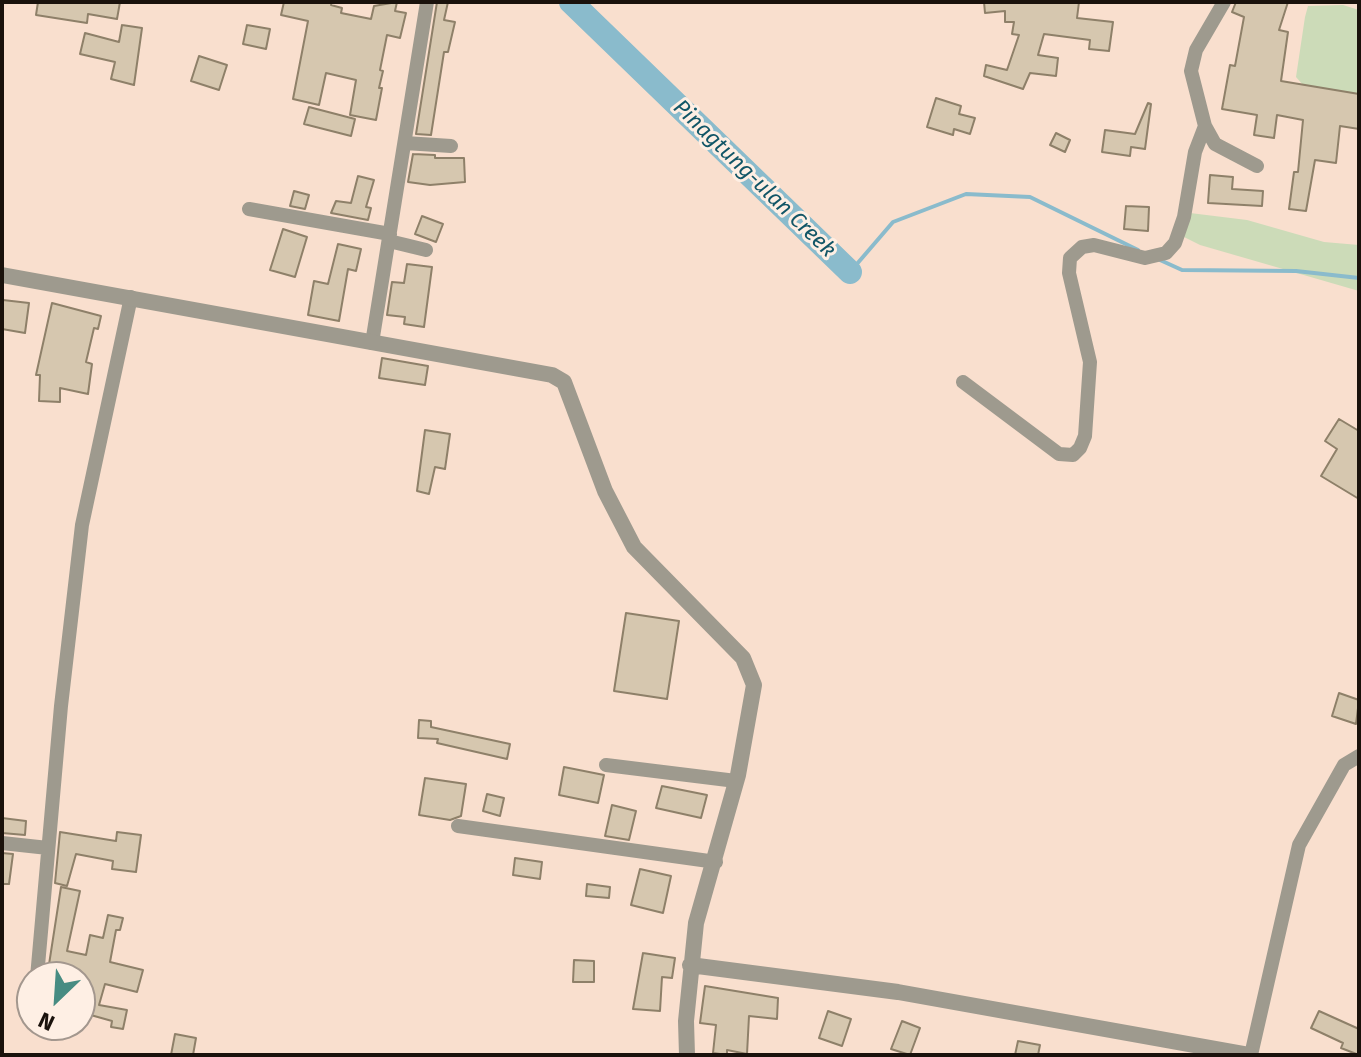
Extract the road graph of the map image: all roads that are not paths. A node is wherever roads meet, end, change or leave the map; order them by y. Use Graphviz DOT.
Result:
graph roads {
  1 [pos="427,2"];
  2 [pos="1224,2"];
  3 [pos="1205,126"];
  4 [pos="405,143"];
  5 [pos="451,146"];
  6 [pos="1257,166"];
  7 [pos="249,209"];
  8 [pos="389,238"];
  9 [pos="426,250"];
  10 [pos="2,275"];
  11 [pos="131,297"];
  12 [pos="372,343"];
  13 [pos="963,382"];
  14 [pos="1359,756"];
  15 [pos="606,765"];
  16 [pos="736,781"];
  17 [pos="458,826"];
  18 [pos="2,843"];
  19 [pos="48,848"];
  20 [pos="716,862"];
  21 [pos="38,961"];
  22 [pos="690,965"];
  23 [pos="687,1055"];
  24 [pos="1250,1055"];
  1 -- 4 [label="street"];
  2 -- 3 [label="street"];
  3 -- 6 [label="street"];
  3 -- 13 [label="street"];
  4 -- 5 [label="street"];
  4 -- 8 [label="street"];
  7 -- 8 [label="street"];
  8 -- 9 [label="street"];
  8 -- 12 [label="street"];
  10 -- 11 [label="street"];
  11 -- 12 [label="street"];
  11 -- 19 [label="street"];
  12 -- 16 [label="street"];
  14 -- 24 [label="street"];
  15 -- 16 [label="street"];
  16 -- 20 [label="street"];
  17 -- 20 [label="street"];
  18 -- 19 [label="street"];
  19 -- 21 [label="street"];
  20 -- 22 [label="street"];
  22 -- 23 [label="street"];
  22 -- 24 [label="street"];
}
